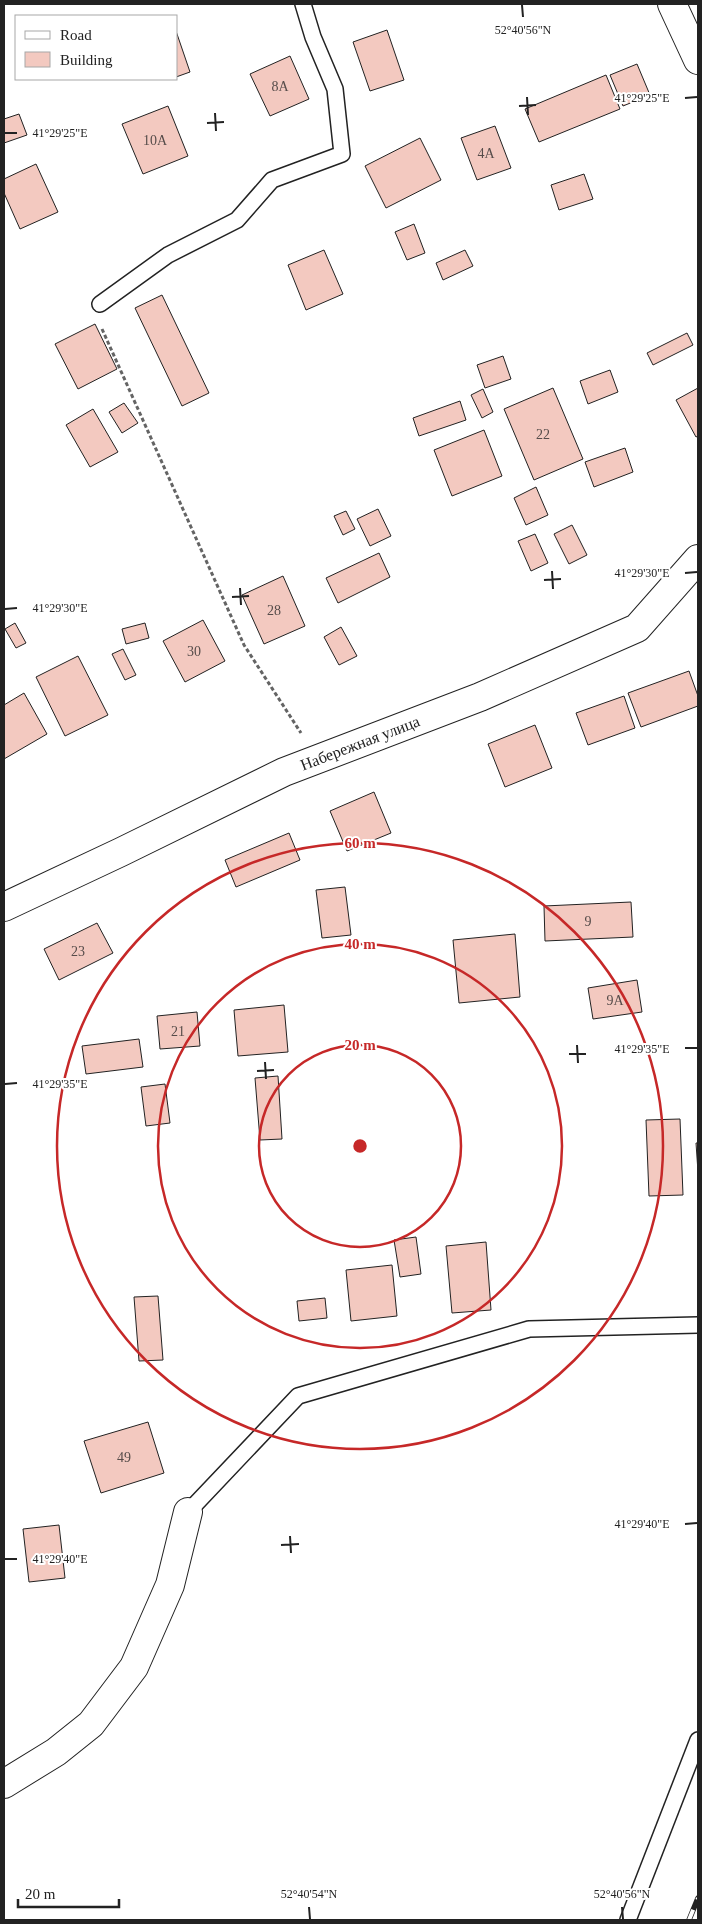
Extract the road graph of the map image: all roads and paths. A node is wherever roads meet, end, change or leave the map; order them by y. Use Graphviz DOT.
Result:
graph roads {
  1 [pos="303,4"];
  2 [pos="672,4"];
  3 [pos="698,60"];
  4 [pos="100,304"];
  5 [pos="698,559"];
  6 [pos="317,759"];
  7 [pos="4,907"];
  8 [pos="698,1325"];
  9 [pos="188,1512"];
  10 [pos="698,1740"];
  11 [pos="4,1784"];
  12 [pos="628,1920"];
  1 -- 4 [label="lane"];
  2 -- 3 [label="street"];
  4 -- 6 [label="path"];
  5 -- 6 [label="street, Набережная улица"];
  6 -- 7 [label="street, Набережная улица"];
  8 -- 9 [label="lane"];
  9 -- 11 [label="street"];
  10 -- 12 [label="lane"];
}
